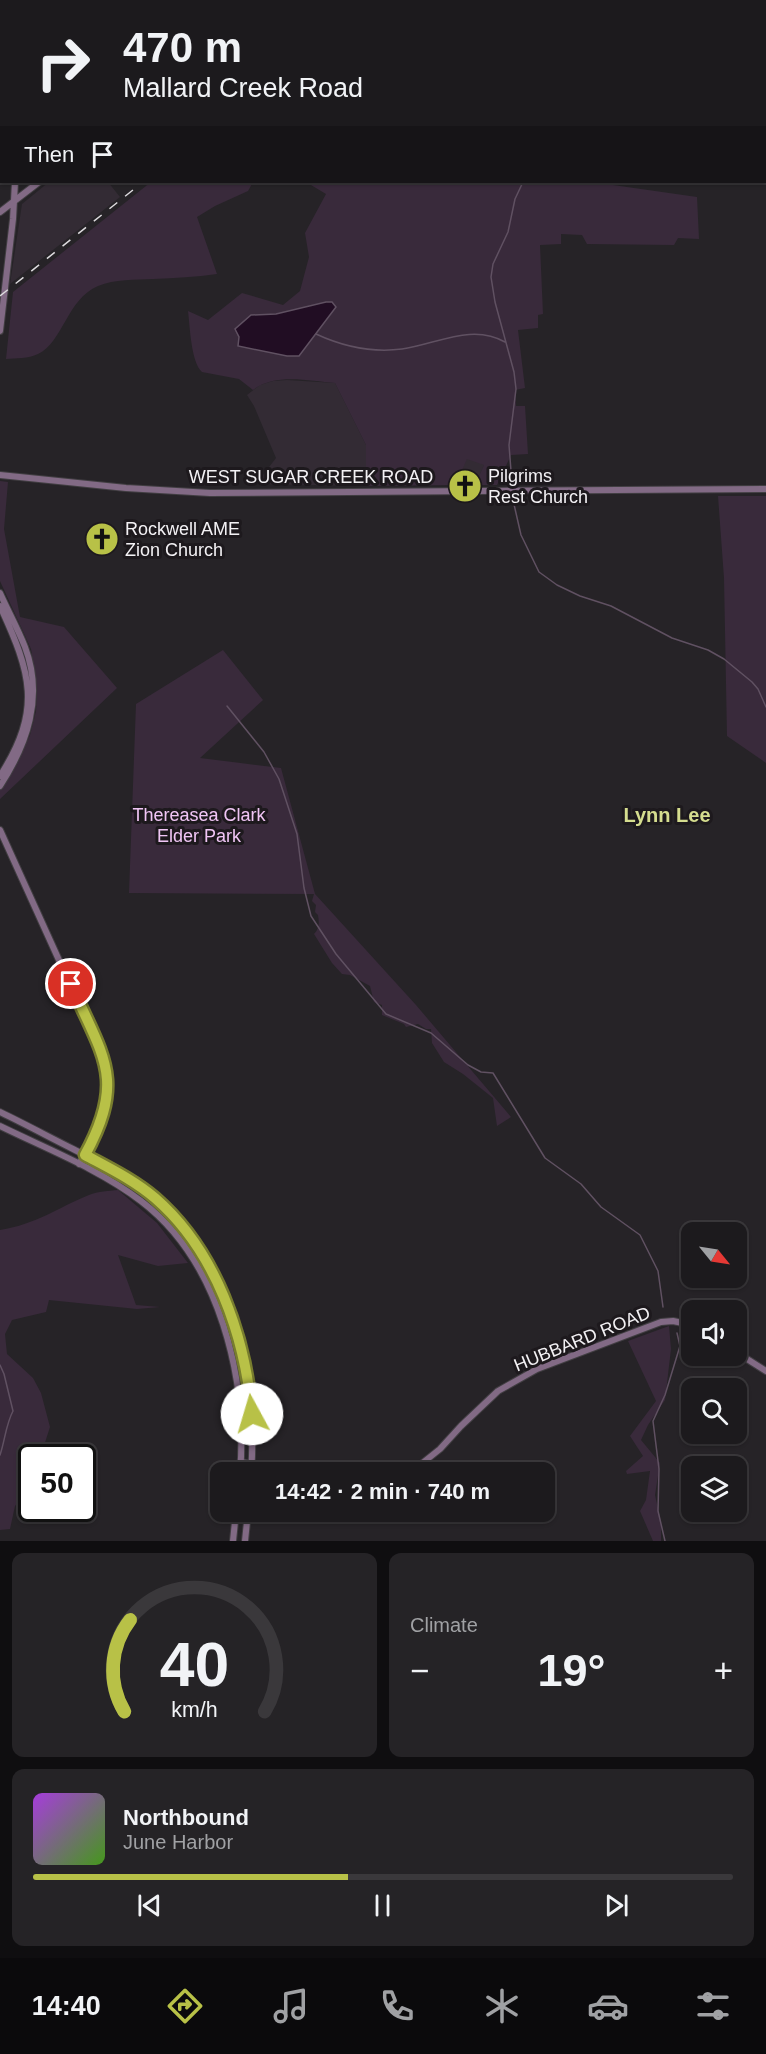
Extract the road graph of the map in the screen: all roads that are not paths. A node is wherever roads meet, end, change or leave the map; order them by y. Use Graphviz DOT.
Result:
graph roads {
  1 [pos="15,183"];
  2 [pos="38,183"];
  3 [pos="14,201"];
  4 [pos="0,212"];
  5 [pos="0,331"];
  6 [pos="0,475"];
  7 [pos="766,489"];
  8 [pos="0,593"];
  9 [pos="0,606"];
  10 [pos="0,776"];
  11 [pos="0,786"];
  12 [pos="1,833"];
  13 [pos="0,1112"];
  14 [pos="0,1126"];
  15 [pos="85,1155"];
  16 [pos="79,1164"];
  17 [pos="681,1323"];
  18 [pos="747,1359"];
  19 [pos="766,1371"];
  20 [pos="241,1462"];
  21 [pos="251,1462"];
  22 [pos="424,1462"];
  23 [pos="235,1522"];
  24 [pos="247,1522"];
  25 [pos="233,1541"];
  26 [pos="245,1541"];
  1 -- 3 [label="main road"];
  2 -- 3 [label="main road"];
  3 -- 4 [label="main road"];
  3 -- 5 [label="main road"];
  6 -- 7 [label="main road, WEST SUGAR CREEK ROAD"];
  8 -- 11 [label="main road"];
  9 -- 10 [label="main road"];
  12 -- 15 [label="main road"];
  13 -- 15 [label="main road"];
  14 -- 16 [label="main road"];
  15 -- 16 [label="main road"];
  15 -- 21 [label="main road"];
  16 -- 20 [label="main road"];
  17 -- 22 [label="main road, HUBBARD ROAD"];
  18 -- 19 [label="main road"];
  23 -- 25 [label="main road"];
  24 -- 26 [label="main road"];
}
